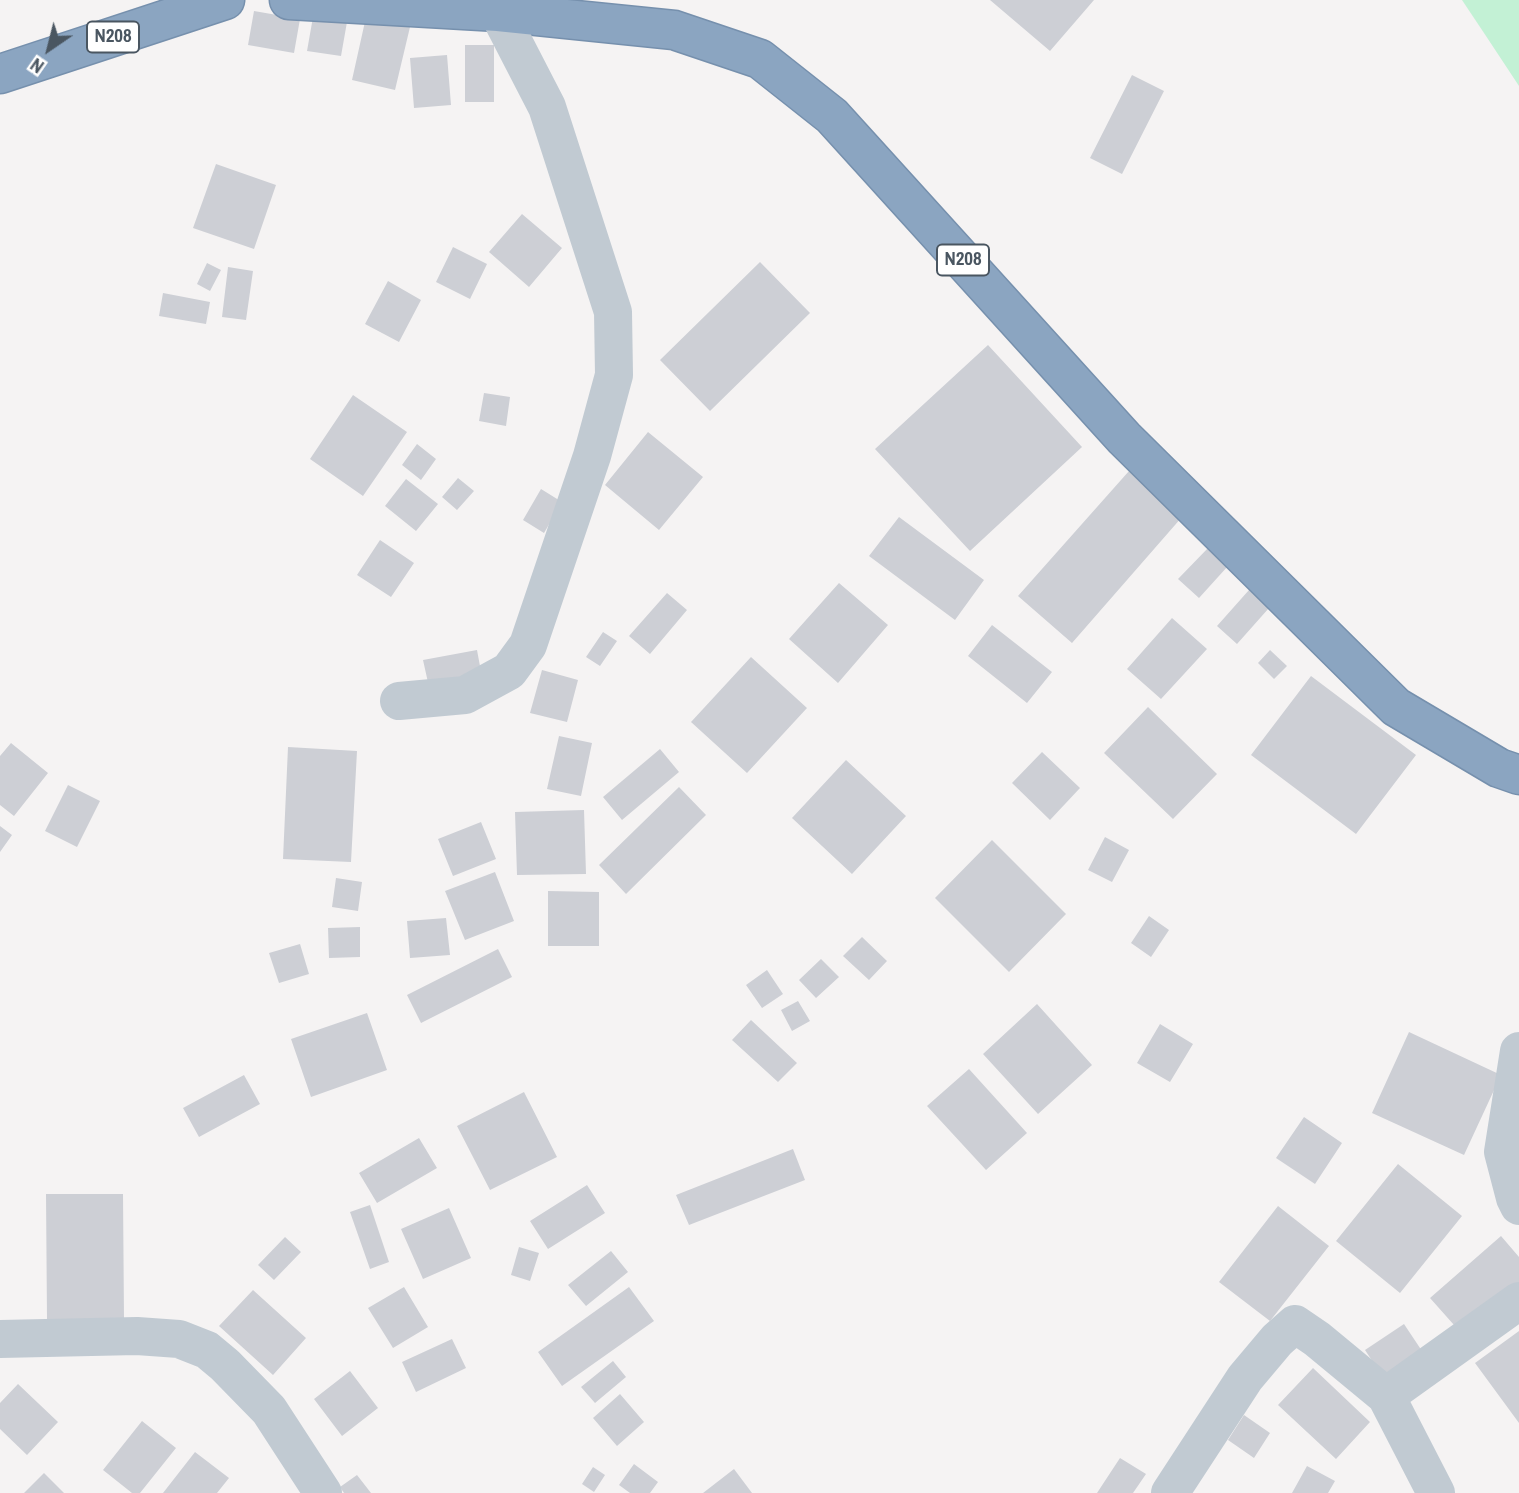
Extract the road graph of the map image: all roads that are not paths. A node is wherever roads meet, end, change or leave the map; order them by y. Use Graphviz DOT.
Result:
graph roads {
  1 [pos="225,0"];
  2 [pos="289,0"];
  3 [pos="498,12"];
  4 [pos="0,74"];
  5 [pos="399,701"];
  6 [pos="1519,775"];
  7 [pos="1519,1051"];
  8 [pos="1519,1206"];
  9 [pos="1519,1301"];
  10 [pos="0,1339"];
  11 [pos="1386,1396"];
  12 [pos="323,1493"];
  13 [pos="1170,1493"];
  14 [pos="1436,1493"];
  1 -- 4 [label="highway, N208"];
  2 -- 3 [label="highway, N208"];
  3 -- 5 [label="street"];
  3 -- 6 [label="highway, N208"];
  7 -- 8 [label="street"];
  9 -- 11 [label="street"];
  10 -- 12 [label="street"];
  11 -- 13 [label="street"];
  11 -- 14 [label="street"];
}
